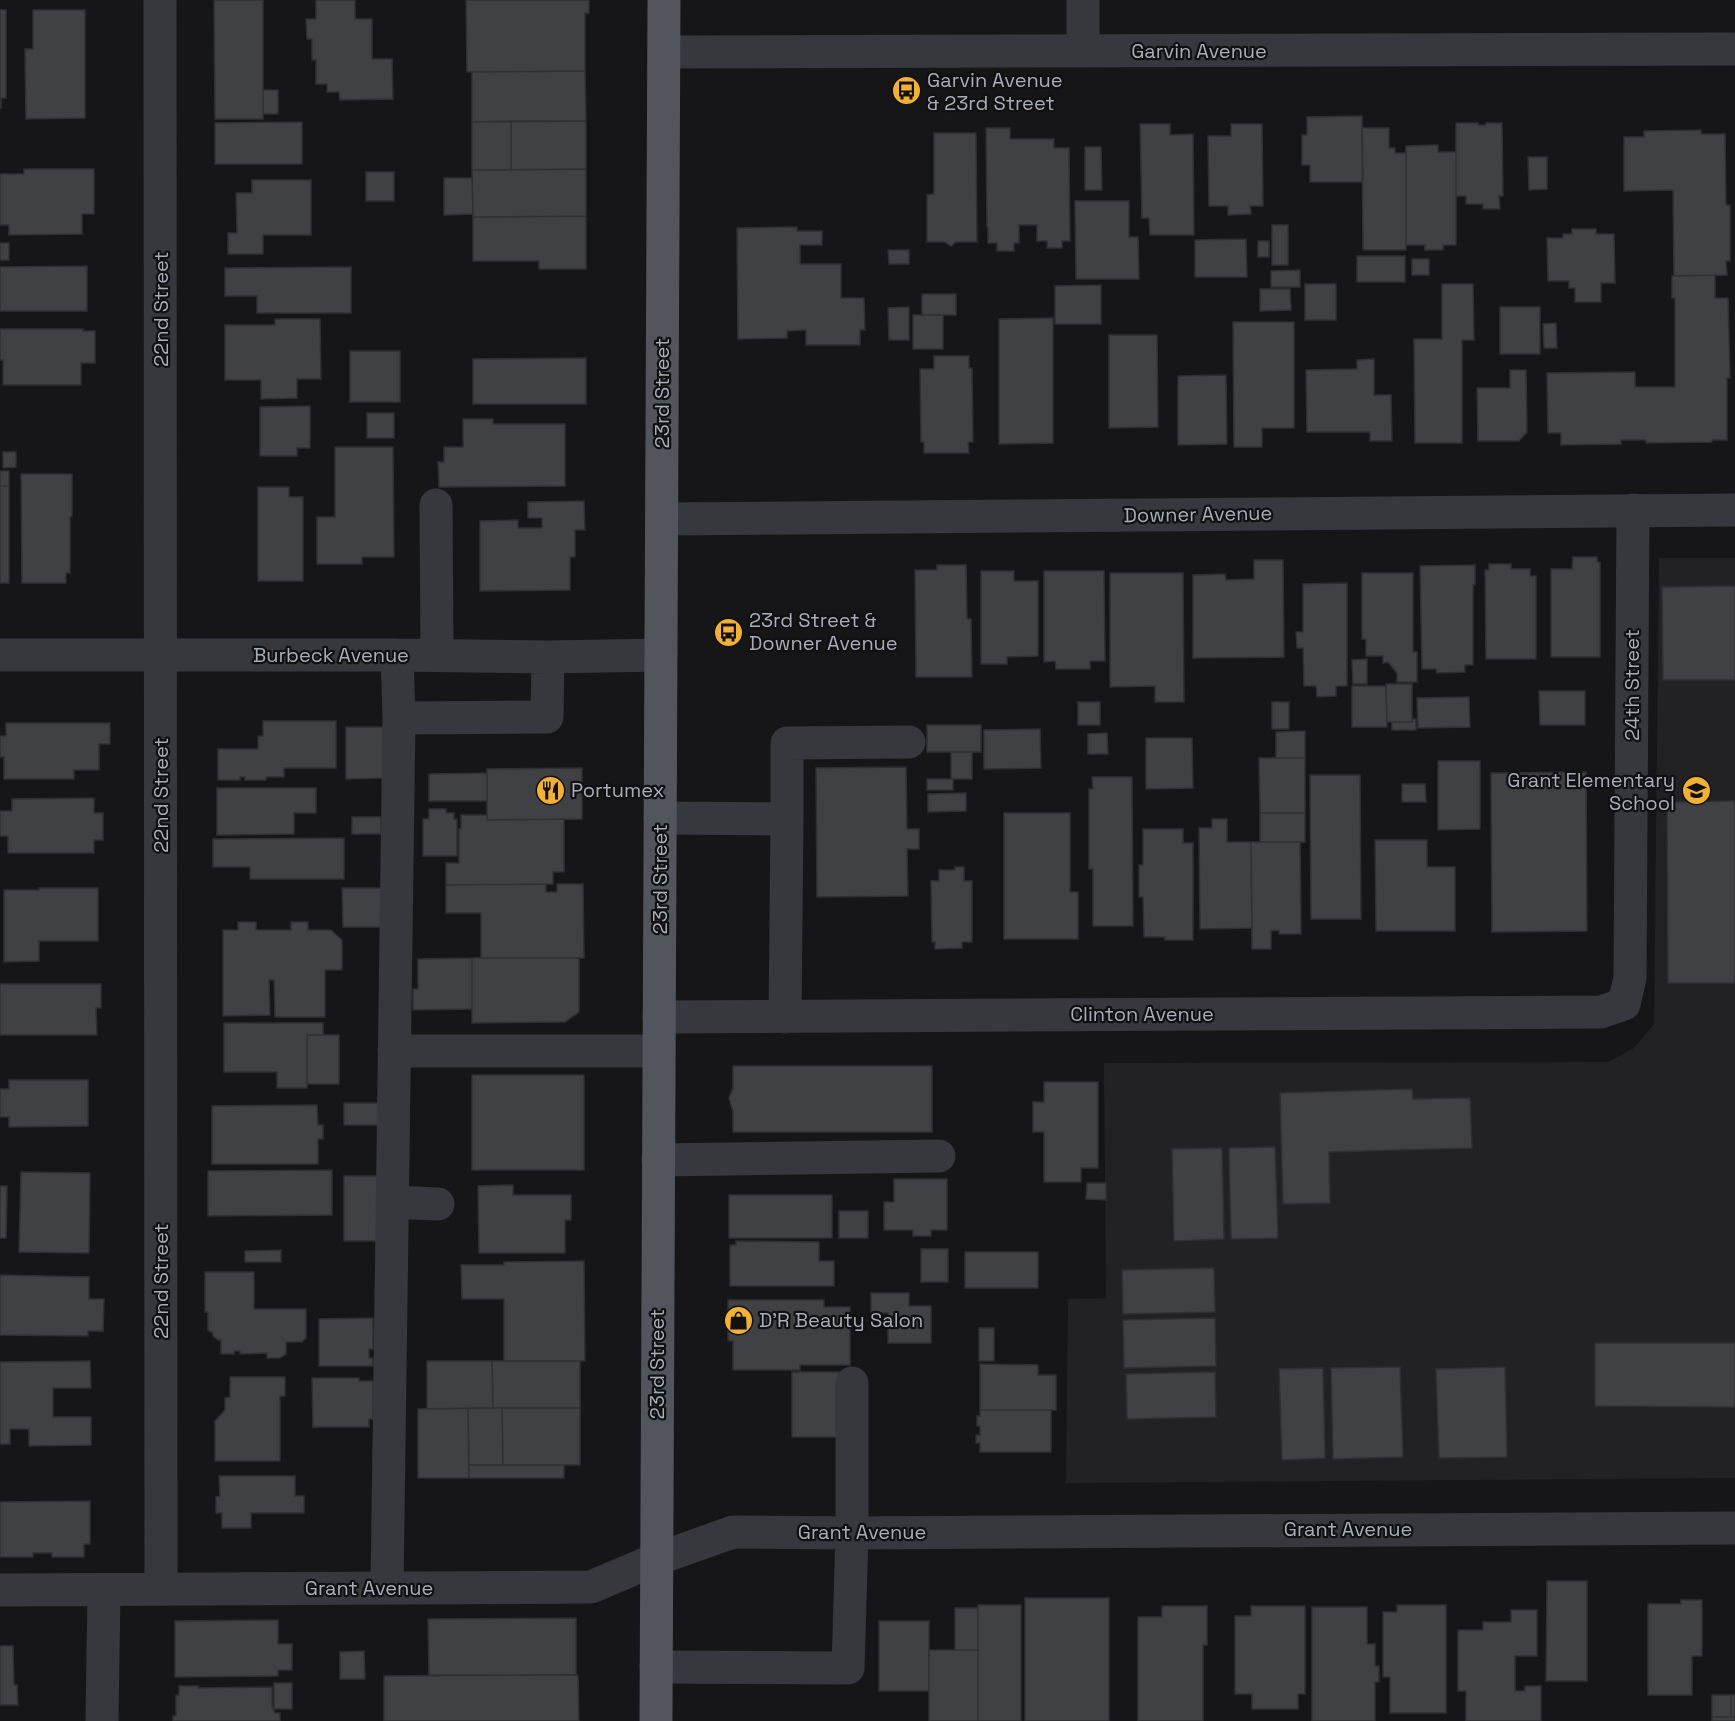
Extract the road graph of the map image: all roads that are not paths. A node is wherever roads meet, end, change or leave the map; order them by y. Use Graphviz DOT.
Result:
graph roads {
  1 [pos="160,0"];
  2 [pos="664,0"];
  3 [pos="1083,0"];
  4 [pos="1735,49"];
  5 [pos="1083,51"];
  6 [pos="664,52"];
  7 [pos="436,506"];
  8 [pos="1633,510"];
  9 [pos="1735,510"];
  10 [pos="662,519"];
  11 [pos="0,655"];
  12 [pos="161,655"];
  13 [pos="397,655"];
  14 [pos="437,655"];
  15 [pos="661,655"];
  16 [pos="548,657"];
  17 [pos="399,718"];
  18 [pos="909,742"];
  19 [pos="660,818"];
  20 [pos="787,819"];
  21 [pos="1624,1004"];
  22 [pos="659,1017"];
  23 [pos="785,1017"];
  24 [pos="394,1051"];
  25 [pos="659,1051"];
  26 [pos="939,1156"];
  27 [pos="658,1160"];
  28 [pos="392,1202"];
  29 [pos="438,1204"];
  30 [pos="852,1383"];
  31 [pos="1735,1528"];
  32 [pos="852,1533"];
  33 [pos="657,1559"];
  34 [pos="387,1588"];
  35 [pos="161,1589"];
  36 [pos="0,1590"];
  37 [pos="104,1590"];
  38 [pos="656,1667"];
  39 [pos="102,1721"];
  40 [pos="656,1721"];
  1 -- 12 [label="street, 22nd Street"];
  2 -- 6 [label="main road, 23rd Street"];
  3 -- 5 [label="street"];
  4 -- 5 [label="street, Garvin Avenue"];
  5 -- 6 [label="street, Garvin Avenue"];
  6 -- 10 [label="main road, 23rd Street"];
  7 -- 14 [label="street"];
  8 -- 9 [label="street, Downer Avenue"];
  8 -- 10 [label="street, Downer Avenue"];
  8 -- 21 [label="street, 24th Street"];
  10 -- 15 [label="main road, 23rd Street"];
  11 -- 12 [label="street, Burbeck Avenue"];
  12 -- 13 [label="street, Burbeck Avenue"];
  12 -- 35 [label="street, 22nd Street"];
  13 -- 14 [label="street, Burbeck Avenue"];
  13 -- 17 [label="street"];
  14 -- 16 [label="street, Burbeck Avenue"];
  15 -- 16 [label="street, Burbeck Avenue"];
  15 -- 19 [label="main road, 23rd Street"];
  16 -- 17 [label="street"];
  17 -- 24 [label="street"];
  18 -- 20 [label="street"];
  19 -- 20 [label="street"];
  19 -- 22 [label="main road, 23rd Street"];
  20 -- 23 [label="street"];
  21 -- 23 [label="street, Clinton Avenue"];
  22 -- 23 [label="street, Clinton Avenue"];
  22 -- 25 [label="main road, 23rd Street"];
  24 -- 25 [label="street"];
  24 -- 28 [label="street"];
  25 -- 27 [label="main road, 23rd Street"];
  26 -- 27 [label="street"];
  27 -- 33 [label="main road, 23rd Street"];
  28 -- 29 [label="street"];
  28 -- 34 [label="street"];
  30 -- 32 [label="street"];
  31 -- 32 [label="street, Grant Avenue"];
  32 -- 33 [label="street, Grant Avenue"];
  32 -- 38 [label="street"];
  33 -- 34 [label="street, Grant Avenue"];
  33 -- 38 [label="main road, 23rd Street"];
  34 -- 35 [label="street, Grant Avenue"];
  35 -- 37 [label="street, Grant Avenue"];
  36 -- 37 [label="street, Grant Avenue"];
  37 -- 39 [label="street"];
  38 -- 40 [label="main road, 23rd Street"];
}
